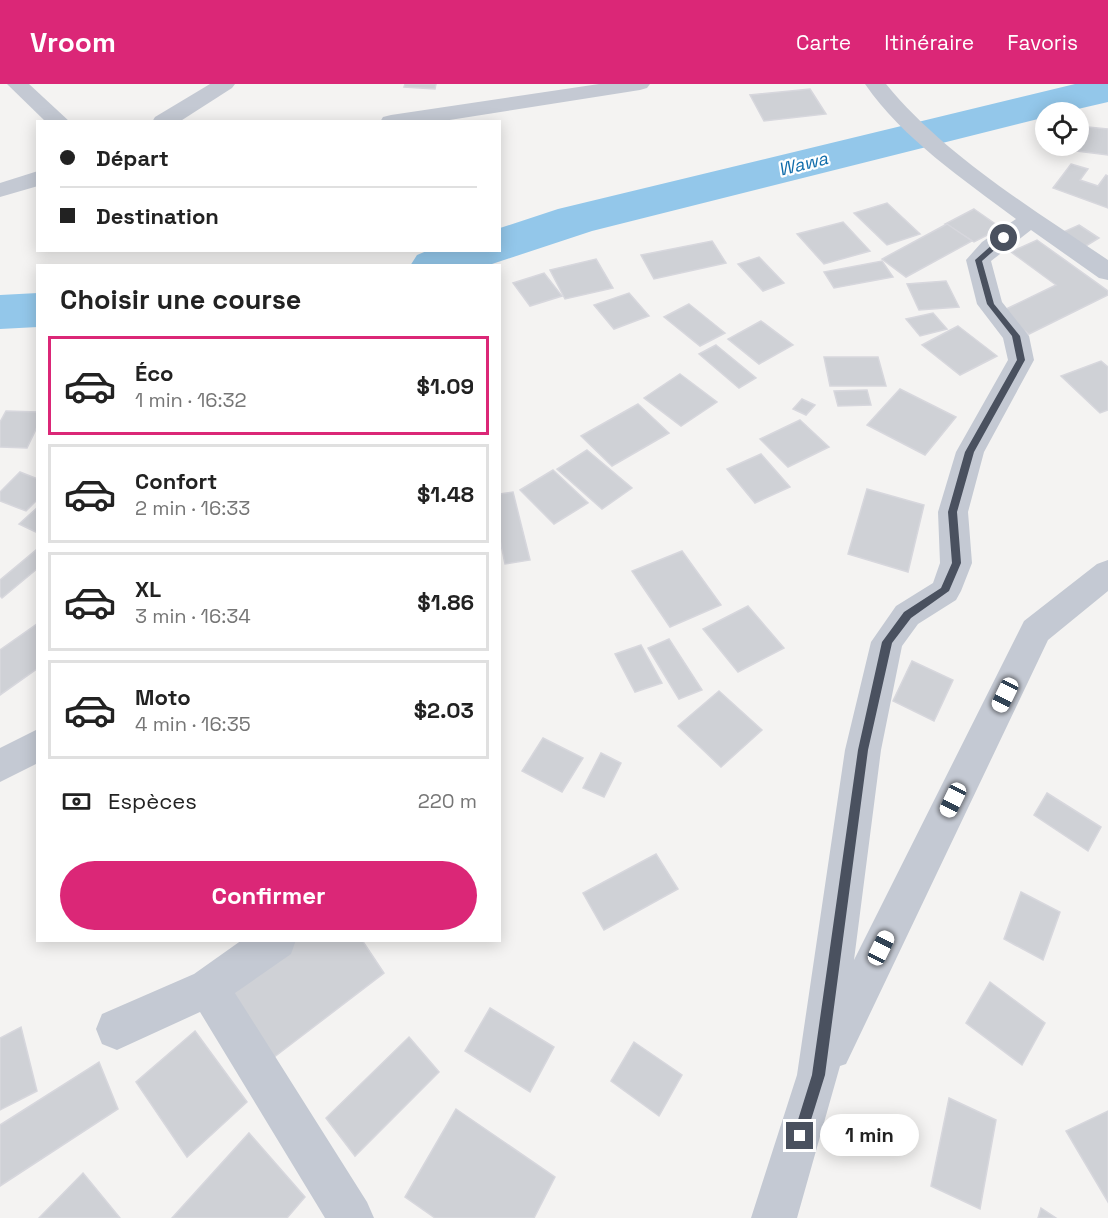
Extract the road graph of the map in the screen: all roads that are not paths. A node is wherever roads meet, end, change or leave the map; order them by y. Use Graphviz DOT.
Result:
graph roads {
  1 [pos="17,84"];
  2 [pos="225,84"];
  3 [pos="640,84"];
  4 [pos="876,84"];
  5 [pos="53,93"];
  6 [pos="202,98"];
  7 [pos="57,120"];
  8 [pos="58,120"];
  9 [pos="166,120"];
  10 [pos="206,120"];
  11 [pos="404,120"];
  12 [pos="36,179"];
  13 [pos="0,190"];
  14 [pos="1031,219"];
  15 [pos="1108,272"];
  16 [pos="1108,573"];
  17 [pos="36,745"];
  18 [pos="0,766"];
  19 [pos="273,942"];
  20 [pos="208,988"];
  21 [pos="117,1029"];
  22 [pos="819,1075"];
  23 [pos="351,1218"];
  24 [pos="774,1218"];
  1 -- 7 [label="street"];
  2 -- 6 [label="street"];
  3 -- 11 [label="street"];
  4 -- 14 [label="street"];
  5 -- 8 [label="street"];
  6 -- 9 [label="street"];
  6 -- 10 [label="street"];
  12 -- 13 [label="street"];
  14 -- 15 [label="street"];
  14 -- 22 [label="street"];
  16 -- 22 [label="street"];
  17 -- 18 [label="street"];
  19 -- 20 [label="street"];
  20 -- 21 [label="street"];
  20 -- 23 [label="street"];
  22 -- 24 [label="street"];
}
